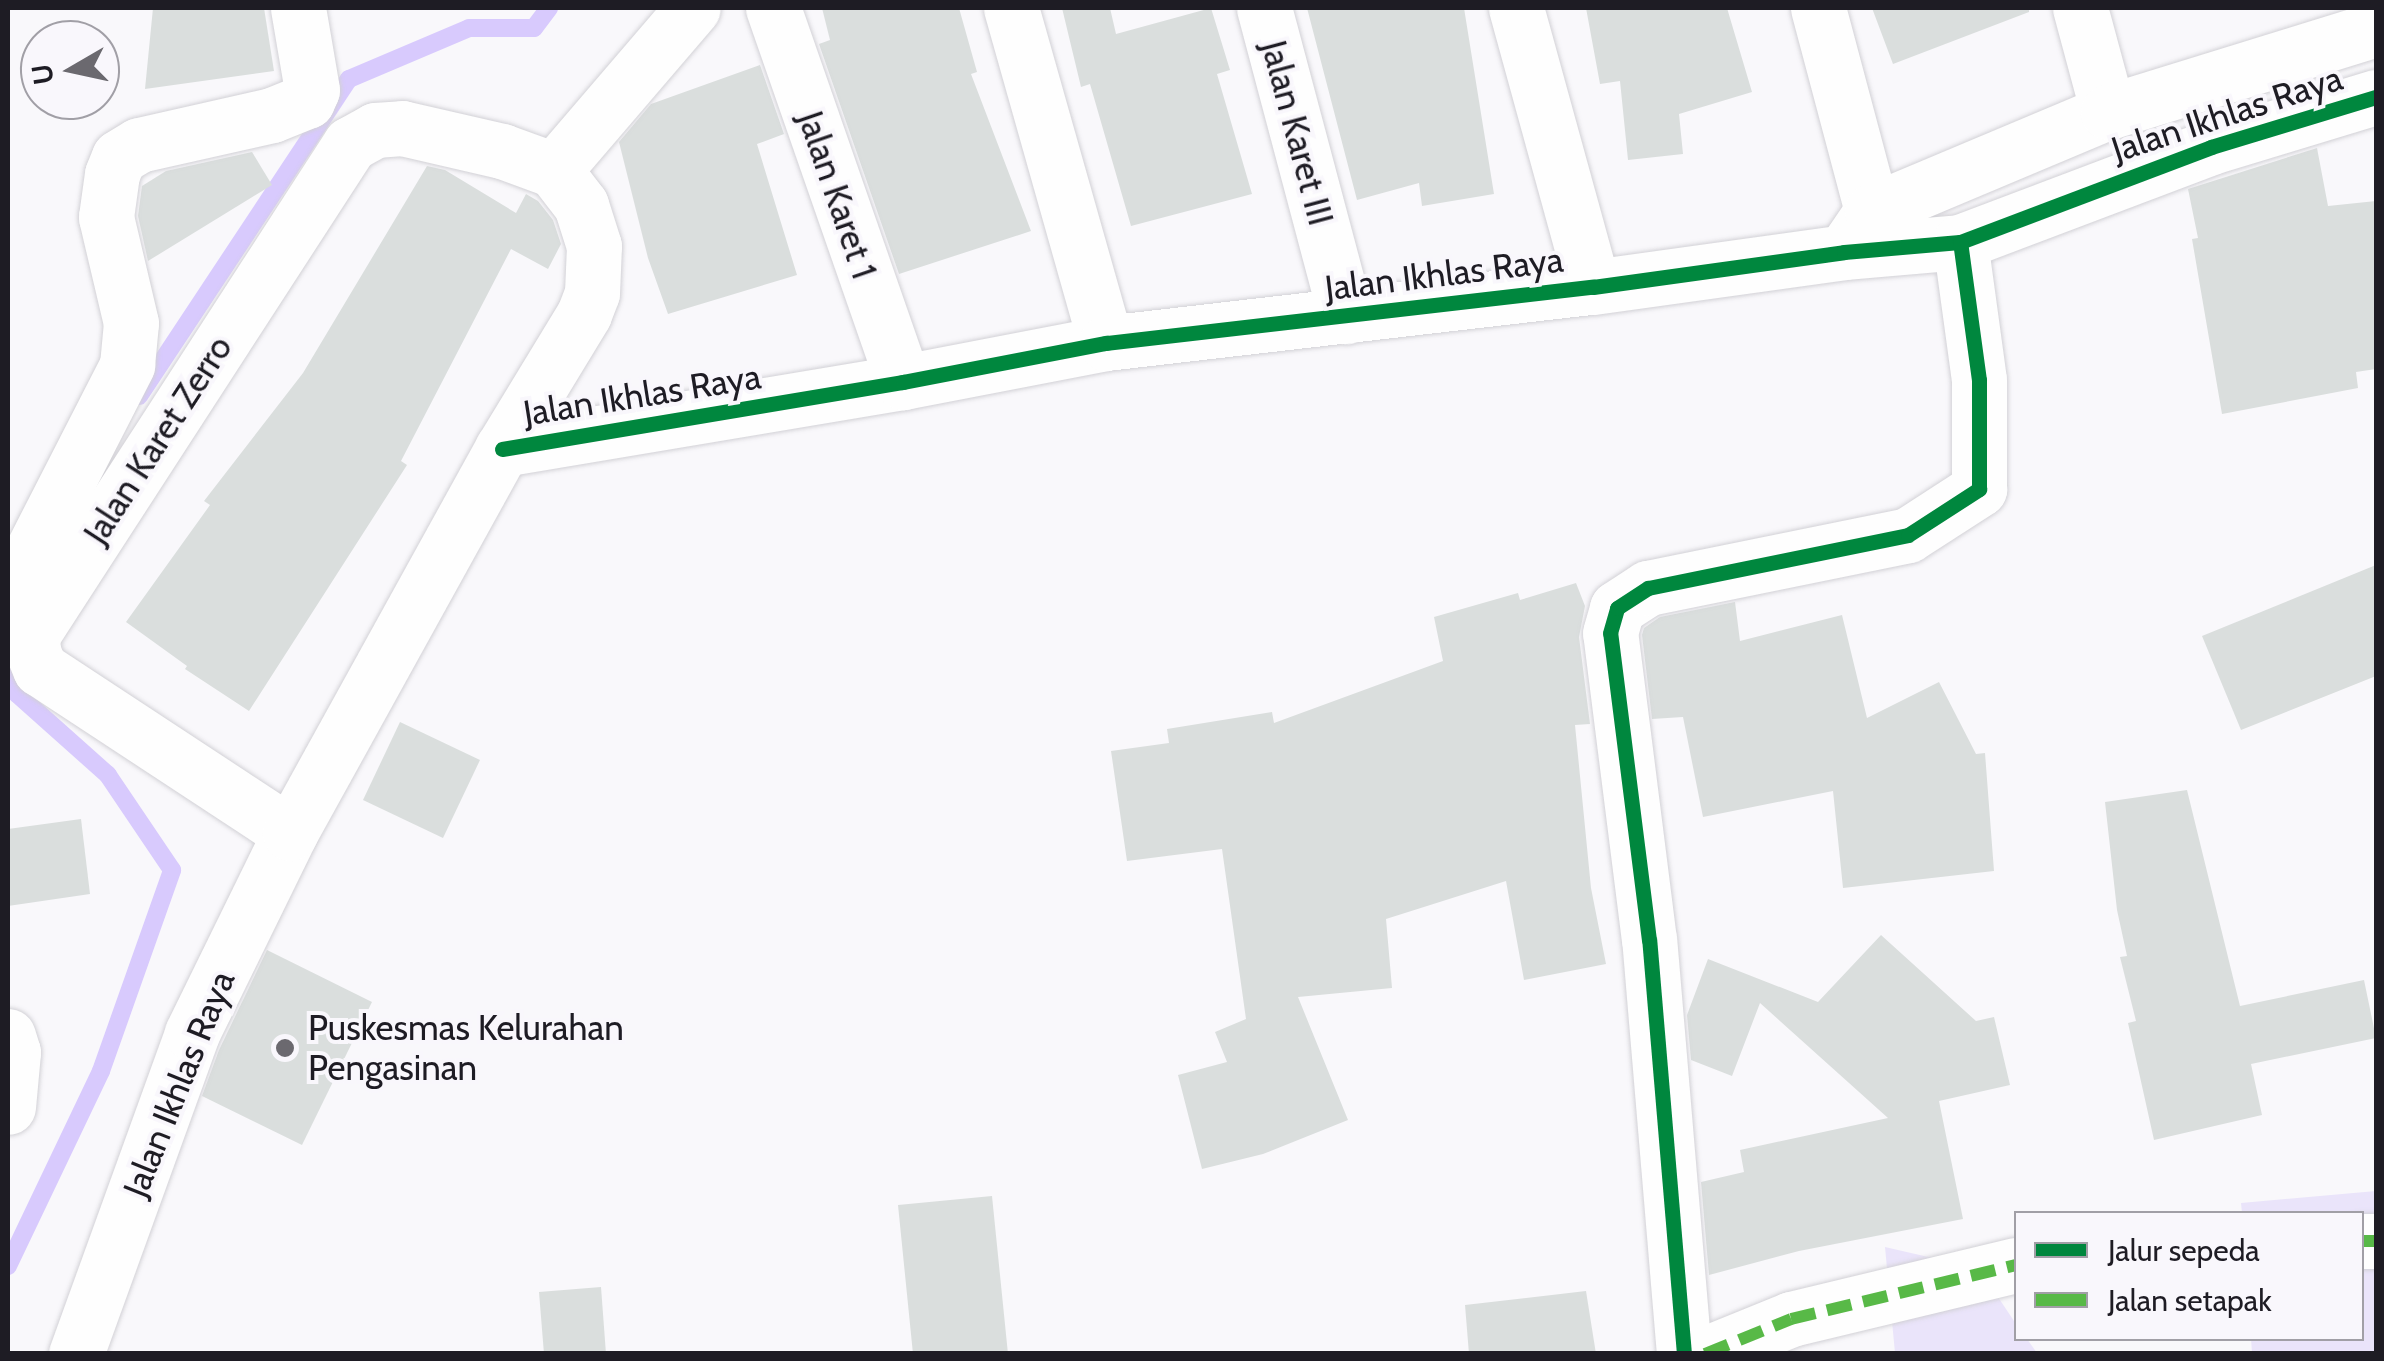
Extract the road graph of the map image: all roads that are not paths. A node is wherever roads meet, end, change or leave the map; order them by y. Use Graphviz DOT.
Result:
graph roads {
  1 [pos="298,8"];
  2 [pos="694,8"];
  3 [pos="772,8"];
  4 [pos="1011,8"];
  5 [pos="1264,8"];
  6 [pos="1516,8"];
  7 [pos="1818,8"];
  8 [pos="2080,8"];
  9 [pos="2364,23"];
  10 [pos="2376,97"];
  11 [pos="2108,112"];
  12 [pos="554,170"];
  13 [pos="1858,231"];
  14 [pos="1960,242"];
  15 [pos="1593,286"];
  16 [pos="1346,316"];
  17 [pos="1106,343"];
  18 [pos="903,382"];
  19 [pos="502,449"];
  20 [pos="8,598"];
  21 [pos="290,833"];
  22 [pos="8,1036"];
  23 [pos="8,1107"];
  24 [pos="2014,1264"];
  25 [pos="76,1354"];
  26 [pos="1684,1354"];
  27 [pos="1705,1354"];
  1 -- 20 [label="street"];
  2 -- 12 [label="street"];
  3 -- 18 [label="street, Jalan Karet 1"];
  4 -- 17 [label="street"];
  5 -- 16 [label="street, Jalan Karet III"];
  6 -- 15 [label="street"];
  7 -- 13 [label="street"];
  8 -- 11 [label="street"];
  9 -- 11 [label="street"];
  10 -- 14 [label="street, Jalan Ikhlas Raya"];
  11 -- 13 [label="street"];
  12 -- 19 [label="street"];
  12 -- 21 [label="street, Jalan Karet Zerro"];
  13 -- 14 [label="street, Jalan Ikhlas Raya"];
  13 -- 15 [label="street, Jalan Ikhlas Raya"];
  14 -- 26 [label="street"];
  15 -- 16 [label="street, Jalan Ikhlas Raya"];
  16 -- 17 [label="street, Jalan Ikhlas Raya"];
  17 -- 18 [label="street, Jalan Ikhlas Raya"];
  18 -- 19 [label="street, Jalan Ikhlas Raya"];
  19 -- 21 [label="street, Jalan Ikhlas Raya"];
  21 -- 25 [label="street, Jalan Ikhlas Raya"];
  22 -- 23 [label="street"];
  24 -- 27 [label="street"];
}
